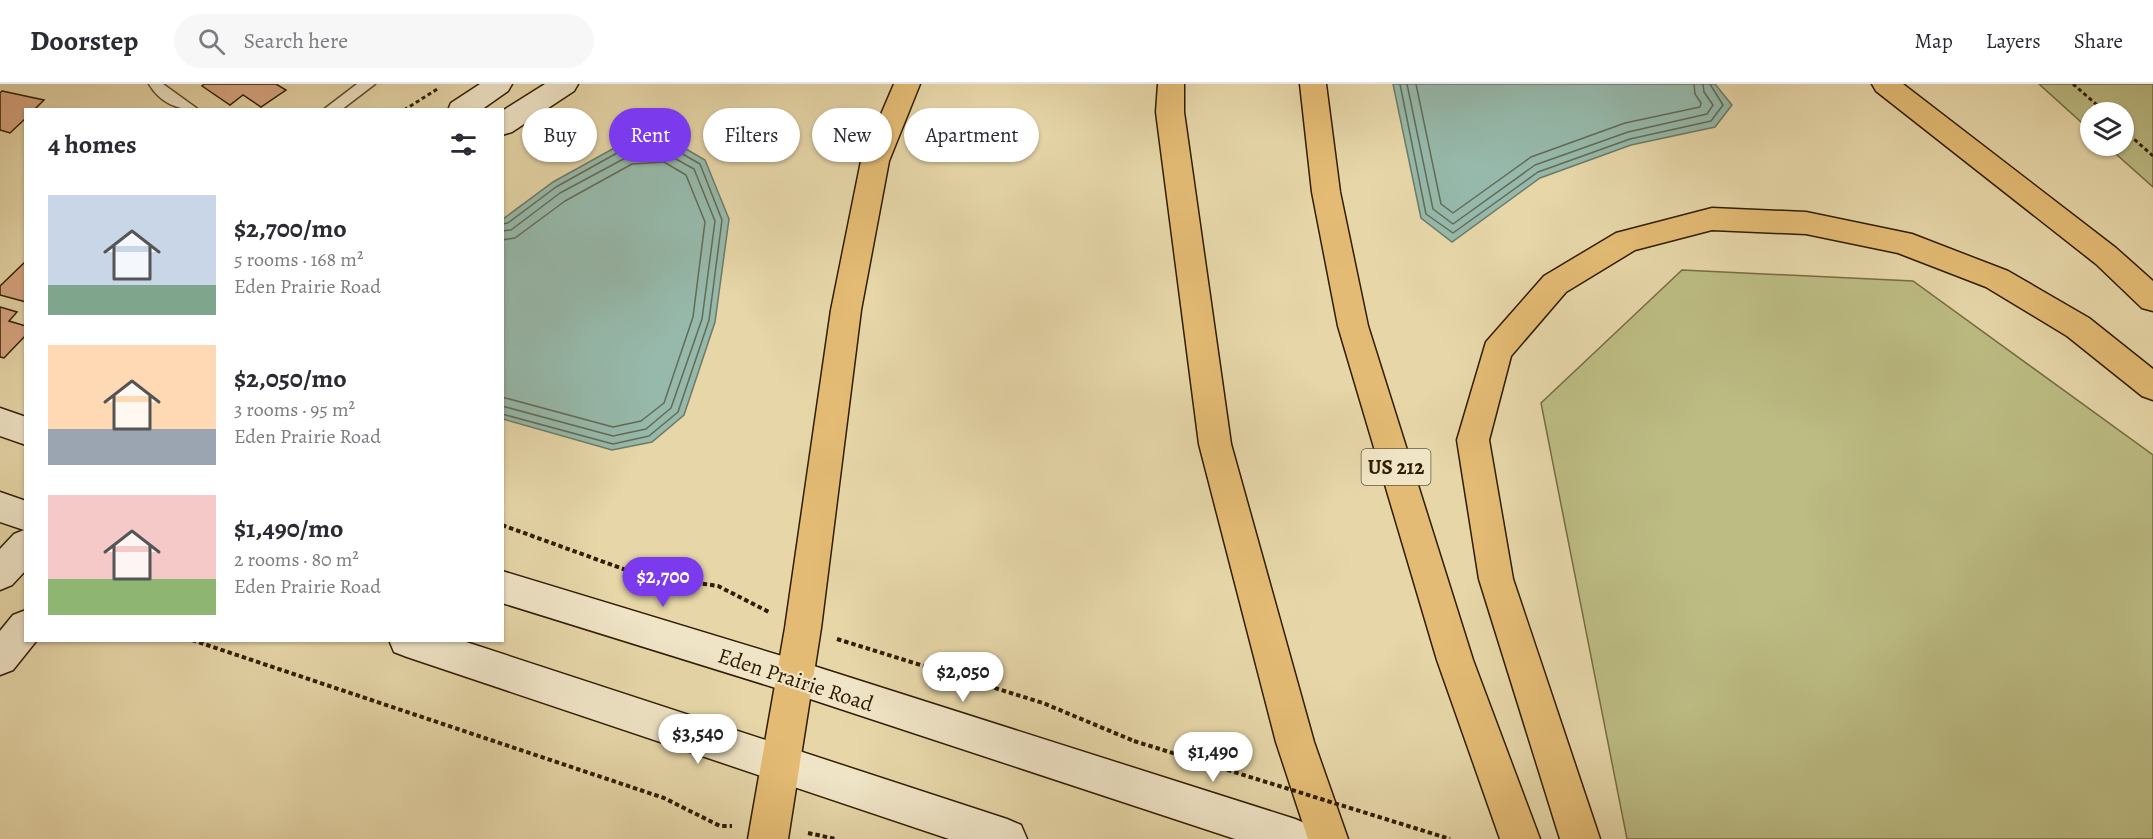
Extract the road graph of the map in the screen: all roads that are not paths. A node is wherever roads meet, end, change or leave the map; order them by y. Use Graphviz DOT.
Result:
graph roads {
  1 [pos="156,84"];
  2 [pos="368,84"];
  3 [pos="499,84"];
  4 [pos="565,84"];
  5 [pos="907,84"];
  6 [pos="1171,84"];
  7 [pos="1313,84"];
  8 [pos="1885,84"];
  9 [pos="189,108"];
  10 [pos="333,108"];
  11 [pos="464,108"];
  12 [pos="504,124"];
  13 [pos="2153,299"];
  14 [pos="2153,387"];
  15 [pos="0,422"];
  16 [pos="24,429"];
  17 [pos="0,507"];
  18 [pos="24,515"];
  19 [pos="24,547"];
  20 [pos="0,573"];
  21 [pos="504,588"];
  22 [pos="24,629"];
  23 [pos="413,642"];
  24 [pos="0,658"];
  25 [pos="795,677"];
  26 [pos="781,763"];
  27 [pos="768,839"];
  28 [pos="1007,839"];
  29 [pos="1295,839"];
  30 [pos="1328,839"];
  31 [pos="1520,839"];
  32 [pos="1580,839"];
  1 -- 9 [label="lane"];
  2 -- 10 [label="lane"];
  3 -- 11 [label="main road"];
  4 -- 12 [label="main road"];
  5 -- 25 [label="highway"];
  6 -- 30 [label="highway"];
  7 -- 31 [label="highway, US 212"];
  8 -- 13 [label="highway"];
  14 -- 32 [label="highway"];
  15 -- 16 [label="main road"];
  17 -- 18 [label="main road"];
  19 -- 20 [label="main road"];
  21 -- 25 [label="main road, Eden Prairie Road"];
  22 -- 24 [label="main road"];
  23 -- 26 [label="main road"];
  25 -- 26 [label="highway"];
  25 -- 29 [label="main road, Eden Prairie Road"];
  26 -- 27 [label="highway"];
  26 -- 28 [label="main road"];
}
